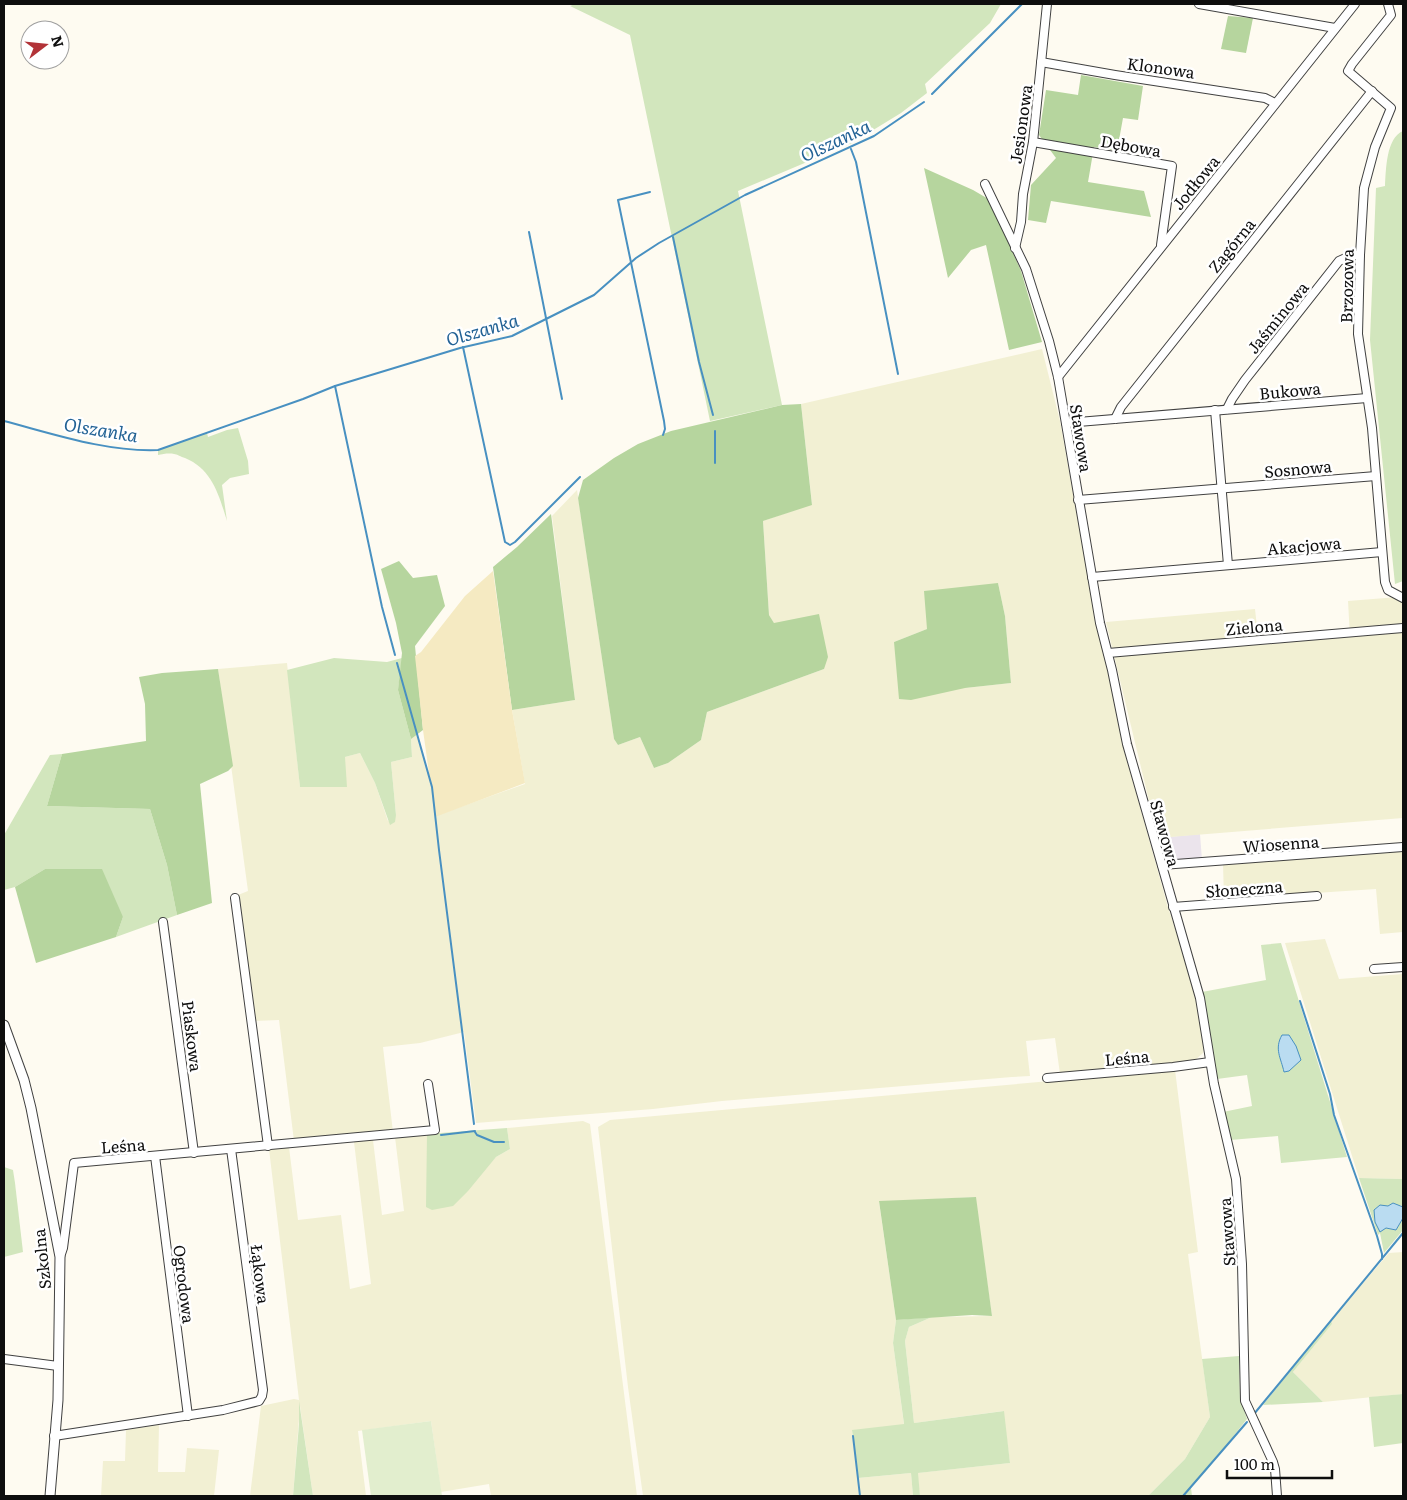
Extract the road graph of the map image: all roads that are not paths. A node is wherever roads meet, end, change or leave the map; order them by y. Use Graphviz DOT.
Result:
graph roads {
  1 [pos="1047,4"];
  2 [pos="1200,4"];
  3 [pos="1354,4"];
  4 [pos="1388,4"];
  5 [pos="1335,28"];
  6 [pos="1041,62"];
  7 [pos="1372,91"];
  8 [pos="1275,103"];
  9 [pos="1033,142"];
  10 [pos="985,184"];
  11 [pos="1161,247"];
  12 [pos="1015,248"];
  13 [pos="1360,255"];
  14 [pos="1058,376"];
  15 [pos="1367,398"];
  16 [pos="1227,409"];
  17 [pos="1215,410"];
  18 [pos="1115,419"];
  19 [pos="1066,423"];
  20 [pos="1376,476"];
  21 [pos="1222,489"];
  22 [pos="1078,500"];
  23 [pos="1382,552"];
  24 [pos="1228,565"];
  25 [pos="1092,577"];
  26 [pos="1403,598"];
  27 [pos="1403,628"];
  28 [pos="1108,653"];
  29 [pos="1403,847"];
  30 [pos="1162,866"];
  31 [pos="1317,896"];
  32 [pos="235,898"];
  33 [pos="1173,907"];
  34 [pos="163,922"];
  35 [pos="1403,967"];
  36 [pos="1374,970"];
  37 [pos="4,1025"];
  38 [pos="1210,1062"];
  39 [pos="1047,1078"];
  40 [pos="428,1084"];
  41 [pos="268,1146"];
  42 [pos="231,1149"];
  43 [pos="194,1153"];
  44 [pos="155,1156"];
  45 [pos="60,1231"];
  46 [pos="4,1359"];
  47 [pos="58,1366"];
  48 [pos="188,1416"];
  49 [pos="54,1436"];
  50 [pos="50,1496"];
  51 [pos="1277,1496"];
  1 -- 6 [label="street, Jesionowa"];
  2 -- 5 [label="street"];
  3 -- 5 [label="street, Jodłowa"];
  4 -- 7 [label="street, Brzozowa"];
  5 -- 8 [label="street, Jodłowa"];
  6 -- 8 [label="street, Klonowa"];
  6 -- 9 [label="street, Jesionowa"];
  7 -- 13 [label="street, Brzozowa"];
  7 -- 18 [label="street, Zagórna"];
  8 -- 11 [label="street, Jodłowa"];
  9 -- 11 [label="street, Dębowa"];
  9 -- 12 [label="street, Jesionowa"];
  10 -- 12 [label="street, Stawowa"];
  11 -- 14 [label="street, Jodłowa"];
  12 -- 14 [label="street, Stawowa"];
  13 -- 15 [label="street, Brzozowa"];
  13 -- 16 [label="street, Jaśminowa"];
  14 -- 19 [label="street, Stawowa"];
  15 -- 16 [label="street, Bukowa"];
  15 -- 20 [label="street, Brzozowa"];
  16 -- 17 [label="street, Bukowa"];
  17 -- 18 [label="street, Bukowa"];
  17 -- 21 [label="street"];
  18 -- 19 [label="street, Bukowa"];
  19 -- 22 [label="street, Stawowa"];
  20 -- 21 [label="street, Sosnowa"];
  20 -- 23 [label="street, Brzozowa"];
  21 -- 22 [label="street, Sosnowa"];
  21 -- 24 [label="street"];
  22 -- 25 [label="street, Stawowa"];
  23 -- 24 [label="street, Akacjowa"];
  23 -- 26 [label="street, Brzozowa"];
  24 -- 25 [label="street, Akacjowa"];
  25 -- 28 [label="street, Stawowa"];
  27 -- 28 [label="street, Zielona"];
  28 -- 30 [label="street, Stawowa"];
  29 -- 30 [label="street, Wiosenna"];
  30 -- 33 [label="street, Stawowa"];
  31 -- 33 [label="street, Słoneczna"];
  32 -- 41 [label="street"];
  33 -- 38 [label="street, Stawowa"];
  34 -- 43 [label="street, Piaskowa"];
  35 -- 36 [label="street"];
  37 -- 45 [label="street, Szkolna"];
  38 -- 39 [label="street, Leśna"];
  38 -- 51 [label="street, Stawowa"];
  40 -- 41 [label="street, Leśna"];
  41 -- 42 [label="street, Leśna"];
  42 -- 43 [label="street, Leśna"];
  42 -- 48 [label="street, Łąkowa"];
  43 -- 44 [label="street, Leśna"];
  44 -- 45 [label="street, Leśna"];
  44 -- 48 [label="street, Ogrodowa"];
  45 -- 47 [label="street, Szkolna"];
  46 -- 47 [label="street"];
  47 -- 49 [label="street, Szkolna"];
  48 -- 49 [label="street"];
  49 -- 50 [label="street, Szkolna"];
}
